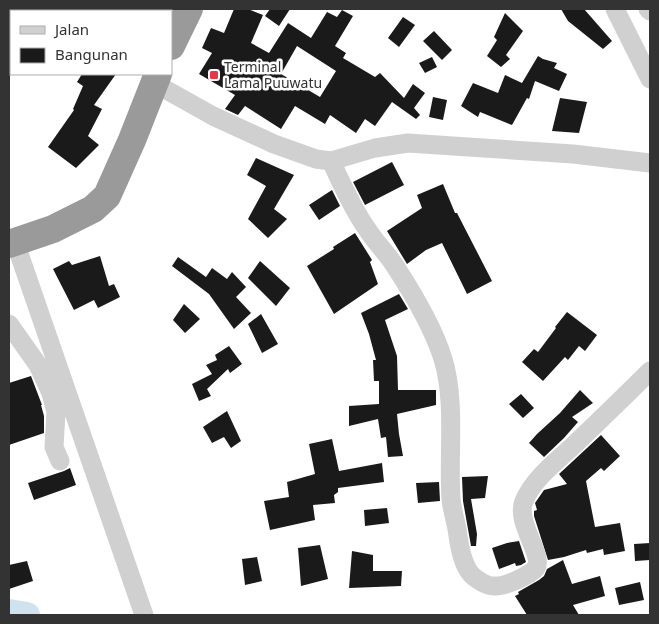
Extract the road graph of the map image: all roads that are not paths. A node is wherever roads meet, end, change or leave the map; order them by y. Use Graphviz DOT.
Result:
graph roads {
  1 [pos="615,9"];
  2 [pos="181,12"];
  3 [pos="172,43"];
  4 [pos="156,78"];
  5 [pos="650,79"];
  6 [pos="331,161"];
  7 [pos="650,163"];
  8 [pos="12,243"];
  9 [pos="9,324"];
  10 [pos="650,371"];
  11 [pos="60,461"];
  12 [pos="144,615"];
  1 -- 5 [label="street"];
  2 -- 3 [label="highway"];
  4 -- 6 [label="street"];
  4 -- 8 [label="highway"];
  6 -- 7 [label="street"];
  6 -- 10 [label="street"];
  8 -- 12 [label="street"];
  9 -- 11 [label="street"];
}
